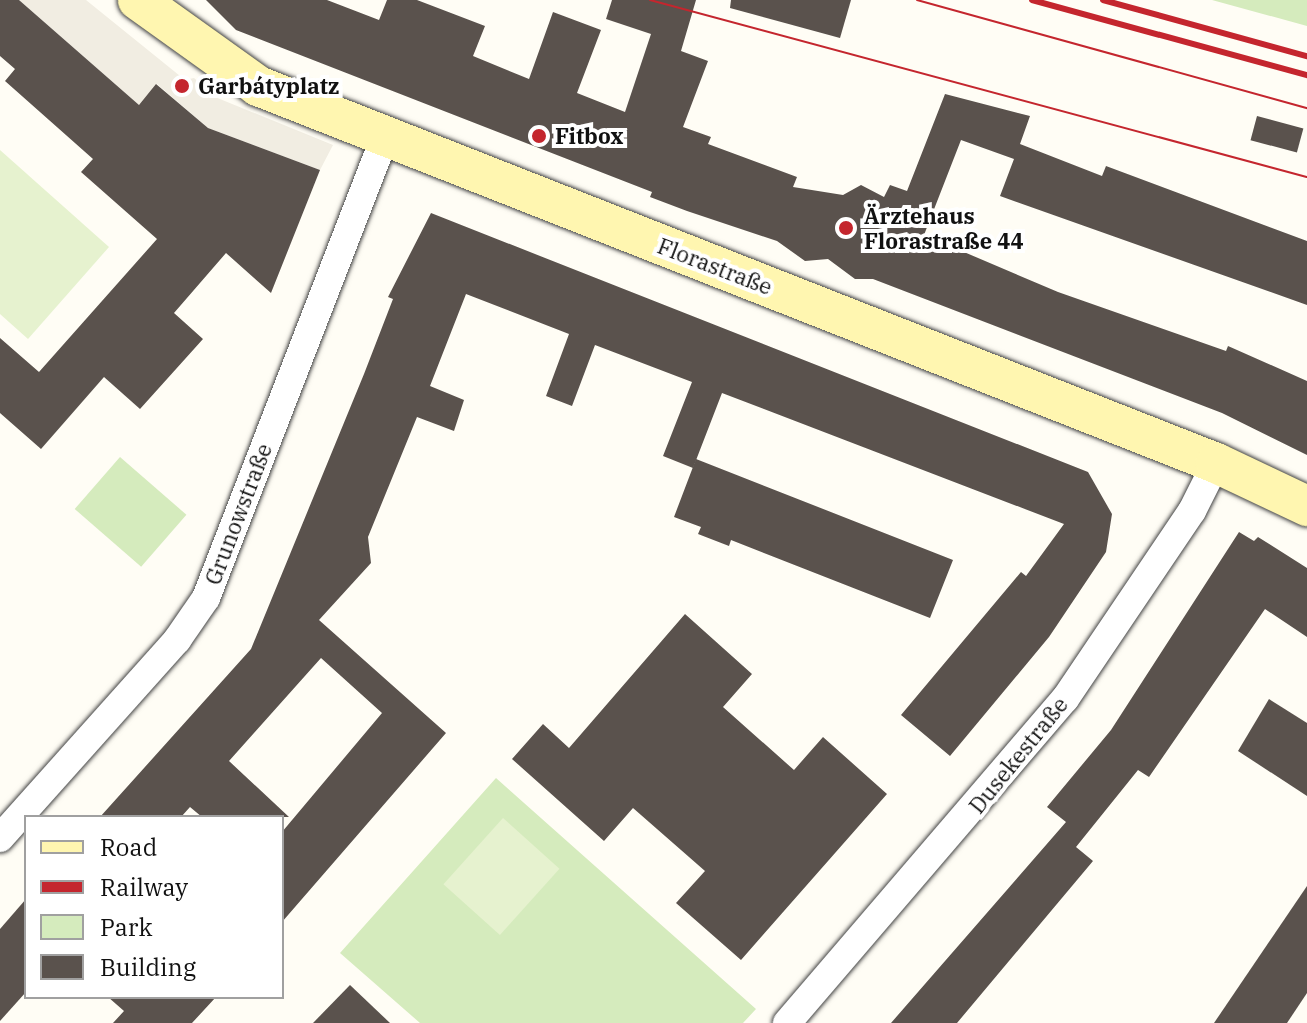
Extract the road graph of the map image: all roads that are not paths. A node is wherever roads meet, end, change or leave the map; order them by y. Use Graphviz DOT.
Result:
graph roads {
  1 [pos="138,0"];
  2 [pos="385,136"];
  3 [pos="1216,463"];
  4 [pos="1307,506"];
  5 [pos="0,838"];
  6 [pos="787,1023"];
  1 -- 2 [label="street, Florastraße"];
  2 -- 3 [label="street, Florastraße"];
  2 -- 5 [label="street, Grunowstraße"];
  3 -- 4 [label="street, Florastraße"];
  3 -- 6 [label="street, Dusekestraße"];
}
